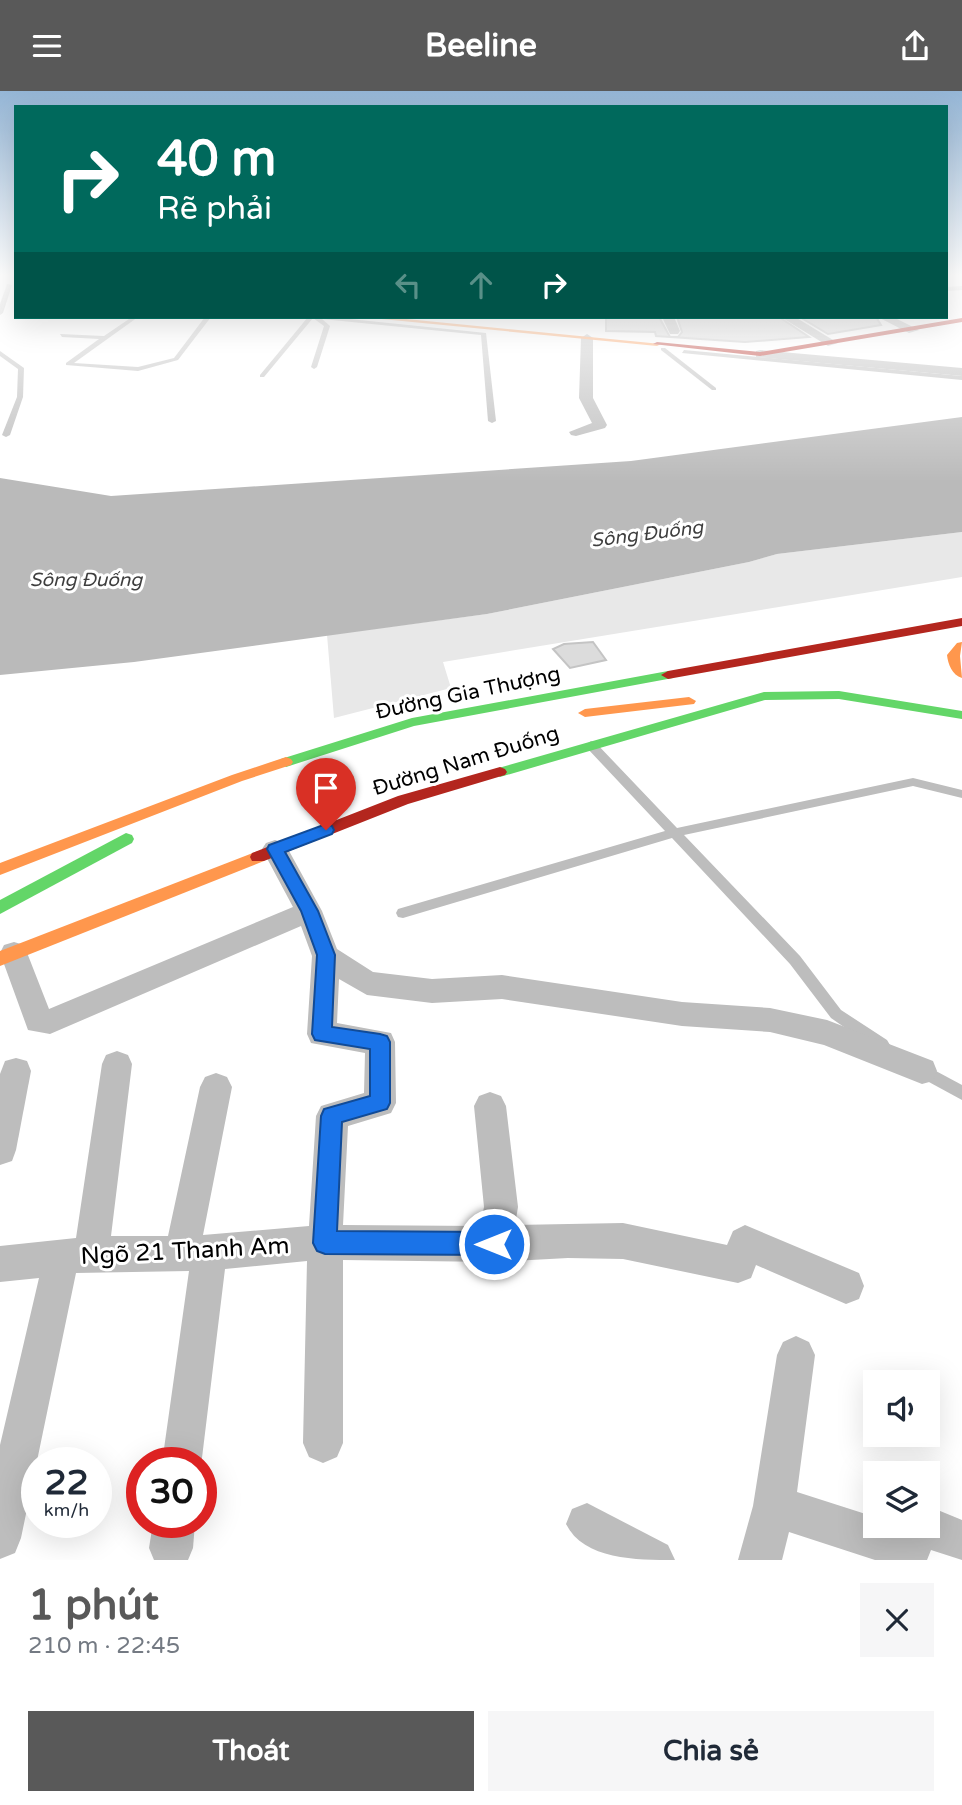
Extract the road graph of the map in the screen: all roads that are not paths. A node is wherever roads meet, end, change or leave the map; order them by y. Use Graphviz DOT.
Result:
graph roads {
  1 [pos="96,345"];
  2 [pos="187,345"];
  3 [pos="289,345"];
  4 [pos="321,345"];
  5 [pos="485,345"];
  6 [pos="587,345"];
  7 [pos="644,345"];
  8 [pos="822,345"];
  9 [pos="657,346"];
  10 [pos="0,353"];
  11 [pos="760,354"];
  12 [pos="314,367"];
  13 [pos="962,372"];
  14 [pos="262,376"];
  15 [pos="962,378"];
  16 [pos="714,389"];
  17 [pos="492,421"];
  18 [pos="576,432"];
  19 [pos="6,435"];
  20 [pos="962,622"];
  21 [pos="962,646"];
  22 [pos="962,674"];
  23 [pos="764,696"];
  24 [pos="962,715"];
  25 [pos="563,717"];
  26 [pos="591,745"];
  27 [pos="386,747"];
  28 [pos="278,765"];
  29 [pos="237,778"];
  30 [pos="962,794"];
  31 [pos="674,832"];
  32 [pos="275,849"];
  33 [pos="0,869"];
  34 [pos="0,908"];
  35 [pos="309,911"];
  36 [pos="403,913"];
  37 [pos="326,955"];
  38 [pos="7,956"];
  39 [pos="117,1064"];
  40 [pos="16,1071"];
  41 [pos="922,1071"];
  42 [pos="216,1087"];
  43 [pos="962,1093"];
  44 [pos="490,1106"];
  45 [pos="0,1150"];
  46 [pos="325,1243"];
  47 [pos="494,1244"];
  48 [pos="195,1254"];
  49 [pos="76,1256"];
  50 [pos="0,1263"];
  51 [pos="846,1286"];
  52 [pos="796,1355"];
  53 [pos="323,1443"];
  54 [pos="183,1447"];
  55 [pos="774,1506"];
  56 [pos="587,1524"];
  57 [pos="0,1538"];
  58 [pos="913,1540"];
  59 [pos="962,1541"];
  60 [pos="653,1560"];
  61 [pos="760,1560"];
  1 -- 2 [label="lane"];
  3 -- 14 [label="lane"];
  4 -- 12 [label="lane"];
  5 -- 17 [label="lane"];
  6 -- 18 [label="street"];
  7 -- 9 [label="main road"];
  8 -- 11 [label="main road"];
  9 -- 11 [label="main road"];
  9 -- 15 [label="lane"];
  9 -- 16 [label="lane"];
  10 -- 19 [label="lane"];
  11 -- 13 [label="street"];
  20 -- 28 [label="main road, Đường Gia Thượng"];
  21 -- 22 [label="main road"];
  23 -- 24 [label="main road, Đường Nam Đuống"];
  23 -- 25 [label="main road"];
  23 -- 26 [label="main road, Đường Nam Đuống"];
  26 -- 31 [label="lane"];
  26 -- 32 [label="main road, Đường Nam Đuống"];
  27 -- 28 [label="main road"];
  28 -- 29 [label="main road, Đường Gia Thượng"];
  29 -- 33 [label="main road, Đường Gia Thượng"];
  29 -- 34 [label="main road"];
  30 -- 31 [label="lane"];
  31 -- 36 [label="lane"];
  31 -- 41 [label="lane"];
  32 -- 35 [label="street"];
  32 -- 38 [label="main road, Đường Nam Đuống"];
  35 -- 37 [label="street"];
  35 -- 38 [label="street"];
  37 -- 41 [label="street"];
  37 -- 46 [label="street"];
  39 -- 49 [label="street"];
  40 -- 45 [label="street"];
  41 -- 43 [label="lane"];
  42 -- 48 [label="street"];
  44 -- 47 [label="street"];
  46 -- 47 [label="street, Ngõ 21 Thanh Am"];
  46 -- 48 [label="street, Ngõ 21 Thanh Am"];
  46 -- 53 [label="street"];
  47 -- 51 [label="street, Ngõ 21 Thanh Am"];
  48 -- 49 [label="street, Ngõ 21 Thanh Am"];
  48 -- 54 [label="street"];
  49 -- 50 [label="street, Ngõ 21 Thanh Am"];
  49 -- 57 [label="street"];
  52 -- 55 [label="street"];
  55 -- 58 [label="street"];
  55 -- 61 [label="street"];
  56 -- 60 [label="street"];
  58 -- 59 [label="street"];
}
